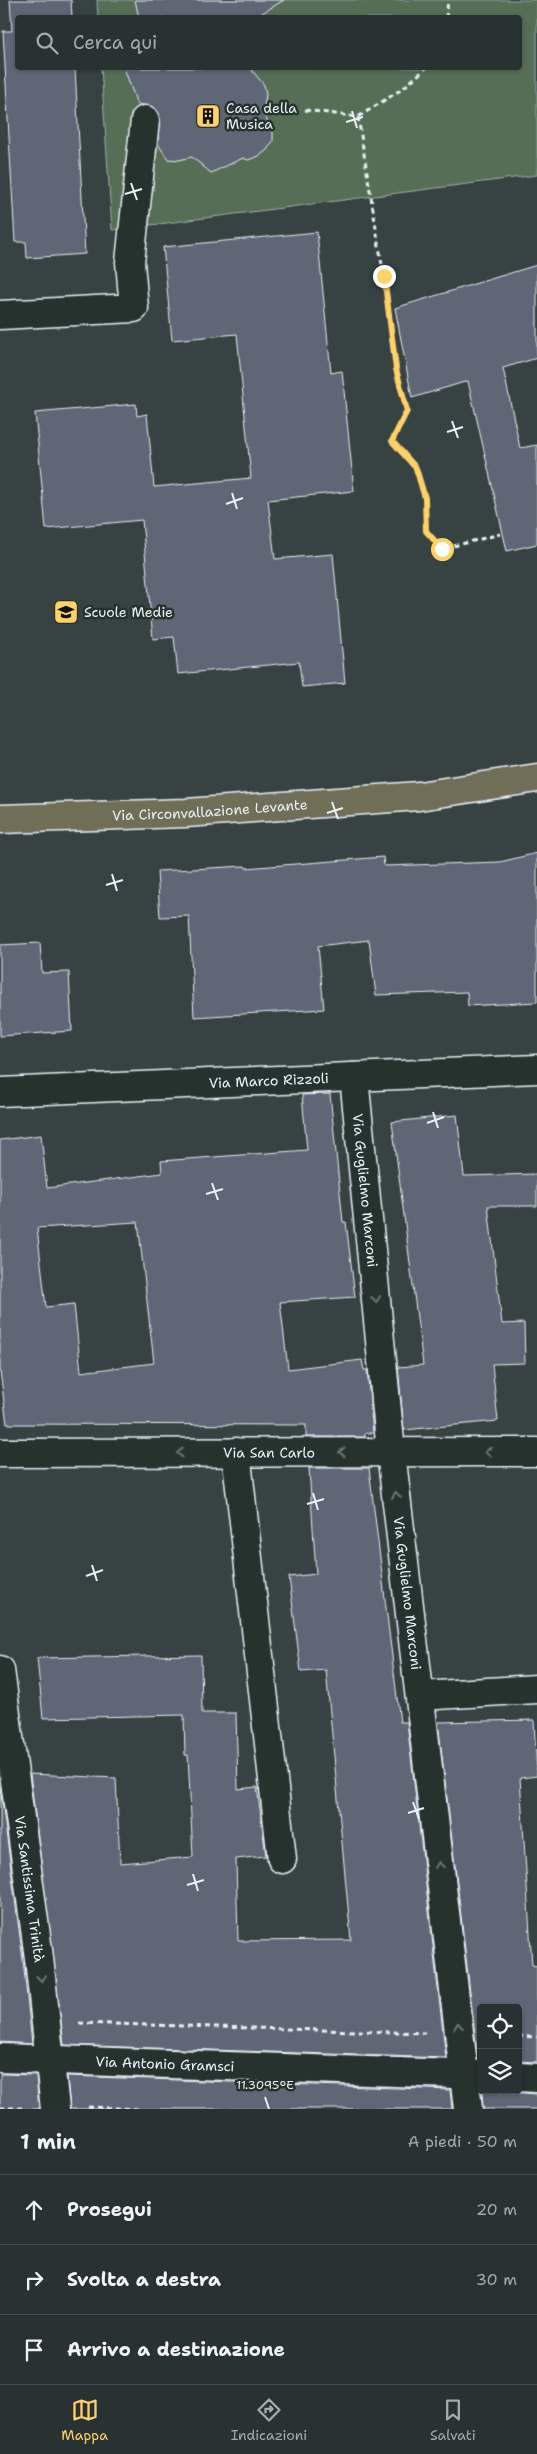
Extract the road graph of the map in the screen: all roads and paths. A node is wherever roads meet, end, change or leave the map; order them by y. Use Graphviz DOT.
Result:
graph roads {
  1 [pos="448,0"];
  2 [pos="446,15"];
  3 [pos="424,70"];
  4 [pos="305,110"];
  5 [pos="358,117"];
  6 [pos="145,120"];
  7 [pos="0,315"];
  8 [pos="500,534"];
  9 [pos="537,778"];
  10 [pos="0,819"];
  11 [pos="537,1069"];
  12 [pos="354,1077"];
  13 [pos="0,1092"];
  14 [pos="236,1452"];
  15 [pos="391,1452"];
  16 [pos="537,1452"];
  17 [pos="0,1454"];
  18 [pos="0,1670"];
  19 [pos="537,1689"];
  20 [pos="420,1696"];
  21 [pos="282,1859"];
  22 [pos="46,2022"];
  23 [pos="459,2034"];
  24 [pos="522,2036"];
  25 [pos="537,2037"];
  26 [pos="0,2058"];
  27 [pos="50,2060"];
  28 [pos="472,2075"];
  29 [pos="522,2077"];
  30 [pos="537,2078"];
  31 [pos="55,2109"];
  32 [pos="468,2109"];
  1 -- 2 [label="path"];
  3 -- 5 [label="path"];
  4 -- 5 [label="path"];
  5 -- 8 [label="path"];
  6 -- 7 [label="street"];
  9 -- 10 [label="main road, Via Circonvallazione Levante"];
  11 -- 12 [label="street, Via Marco Rizzoli"];
  12 -- 13 [label="street, Via Marco Rizzoli"];
  12 -- 15 [label="street, Via Guglielmo Marconi, one-way"];
  15 -- 14 [label="street, Via San Carlo, one-way"];
  14 -- 17 [label="street, Via San Carlo, one-way"];
  14 -- 21 [label="street"];
  16 -- 15 [label="street, Via San Carlo, one-way"];
  20 -- 15 [label="street, Via Guglielmo Marconi, one-way"];
  18 -- 22 [label="street, Via Santissima Trinità, one-way"];
  19 -- 20 [label="street"];
  23 -- 20 [label="street, Via Guglielmo Marconi, one-way"];
  22 -- 23 [label="path"];
  22 -- 27 [label="street, Via Santissima Trinità"];
  23 -- 28 [label="street, Via Guglielmo Marconi"];
  24 -- 25 [label="path"];
  26 -- 27 [label="street, Via Antonio Gramsci"];
  27 -- 28 [label="street, Via Antonio Gramsci"];
  27 -- 31 [label="street, Via Santissima Trinità"];
  28 -- 32 [label="street, Via Guglielmo Marconi"];
  29 -- 30 [label="street"];
}
